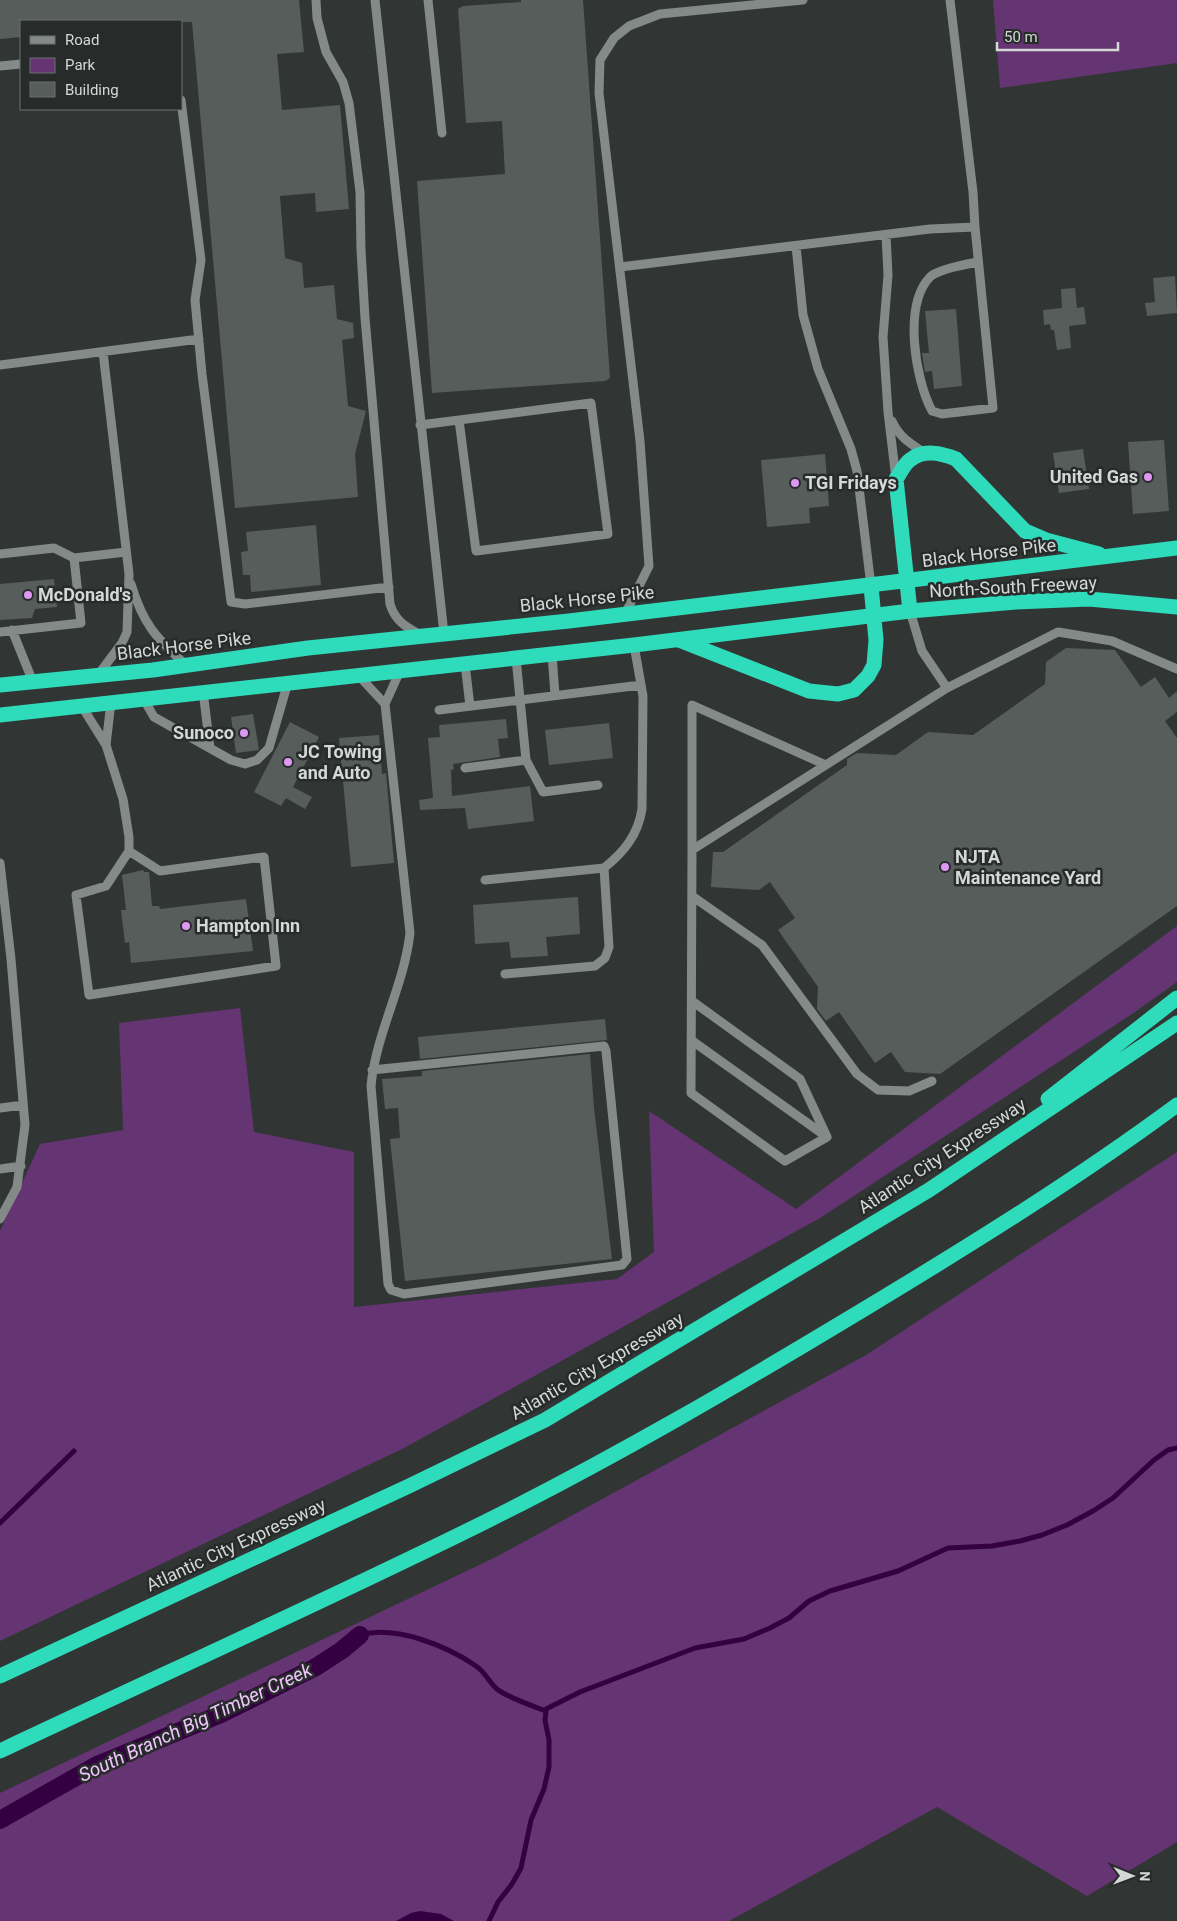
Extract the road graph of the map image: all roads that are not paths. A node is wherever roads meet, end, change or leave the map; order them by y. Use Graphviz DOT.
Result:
graph roads {
  1 [pos="316,0"];
  2 [pos="375,0"];
  3 [pos="428,0"];
  4 [pos="803,0"];
  5 [pos="950,0"];
  6 [pos="20,64"];
  7 [pos="0,66"];
  8 [pos="182,108"];
  9 [pos="442,133"];
  10 [pos="975,227"];
  11 [pos="886,235"];
  12 [pos="796,246"];
  13 [pos="978,262"];
  14 [pos="620,267"];
  15 [pos="198,340"];
  16 [pos="104,352"];
  17 [pos="0,365"];
  18 [pos="888,412"];
  19 [pos="459,420"];
  20 [pos="420,425"];
  21 [pos="925,453"];
  22 [pos="896,480"];
  23 [pos="1177,548"];
  24 [pos="126,552"];
  25 [pos="0,554"];
  26 [pos="1108,556"];
  27 [pos="74,558"];
  28 [pos="128,574"];
  29 [pos="908,582"];
  30 [pos="871,586"];
  31 [pos="389,587"];
  32 [pos="1177,607"];
  33 [pos="910,612"];
  34 [pos="625,614"];
  35 [pos="874,616"];
  36 [pos="12,630"];
  37 [pos="0,632"];
  38 [pos="444,634"];
  39 [pos="423,636"];
  40 [pos="677,640"];
  41 [pos="634,645"];
  42 [pos="552,654"];
  43 [pos="516,658"];
  44 [pos="465,664"];
  45 [pos="186,665"];
  46 [pos="1177,669"];
  47 [pos="400,670"];
  48 [pos="98,675"];
  49 [pos="358,675"];
  50 [pos="33,682"];
  51 [pos="288,682"];
  52 [pos="0,685"];
  53 [pos="641,685"];
  54 [pos="947,688"];
  55 [pos="203,691"];
  56 [pos="555,695"];
  57 [pos="143,698"];
  58 [pos="520,700"];
  59 [pos="111,702"];
  60 [pos="385,704"];
  61 [pos="81,705"];
  62 [pos="470,706"];
  63 [pos="439,710"];
  64 [pos="0,715"];
  65 [pos="106,745"];
  66 [pos="210,748"];
  67 [pos="526,760"];
  68 [pos="826,765"];
  69 [pos="465,768"];
  70 [pos="598,785"];
  71 [pos="692,850"];
  72 [pos="128,851"];
  73 [pos="0,863"];
  74 [pos="604,868"];
  75 [pos="0,873"];
  76 [pos="485,880"];
  77 [pos="692,896"];
  78 [pos="505,974"];
  79 [pos="1177,998"];
  80 [pos="692,1001"];
  81 [pos="1177,1023"];
  82 [pos="691,1040"];
  83 [pos="372,1070"];
  84 [pos="932,1080"];
  85 [pos="23,1105"];
  86 [pos="1177,1105"];
  87 [pos="0,1108"];
  88 [pos="827,1137"];
  89 [pos="21,1166"];
  90 [pos="0,1169"];
  91 [pos="929,1190"];
  92 [pos="0,1219"];
  93 [pos="0,1676"];
  94 [pos="0,1751"];
  1 -- 31 [label="lane"];
  2 -- 20 [label="lane"];
  3 -- 9 [label="lane"];
  4 -- 14 [label="lane"];
  5 -- 10 [label="lane"];
  6 -- 7 [label="lane"];
  8 -- 15 [label="lane"];
  10 -- 11 [label="lane"];
  10 -- 13 [label="lane"];
  11 -- 12 [label="lane"];
  11 -- 18 [label="lane"];
  12 -- 14 [label="lane"];
  12 -- 30 [label="lane"];
  13 -- 13 [label="lane"];
  14 -- 34 [label="lane"];
  15 -- 16 [label="lane"];
  15 -- 31 [label="lane"];
  16 -- 17 [label="lane"];
  16 -- 24 [label="lane"];
  18 -- 21 [label="lane"];
  18 -- 22 [label="lane"];
  19 -- 19 [label="lane"];
  19 -- 20 [label="lane"];
  20 -- 38 [label="lane"];
  21 -- 22 [label="highway"];
  21 -- 26 [label="highway"];
  22 -- 29 [label="highway"];
  23 -- 26 [label="highway, Black Horse Pike"];
  24 -- 27 [label="lane"];
  24 -- 28 [label="lane"];
  25 -- 27 [label="lane"];
  26 -- 29 [label="highway, Black Horse Pike"];
  27 -- 36 [label="lane"];
  28 -- 45 [label="lane"];
  28 -- 48 [label="lane"];
  29 -- 30 [label="highway, Black Horse Pike"];
  29 -- 33 [label="highway"];
  30 -- 34 [label="highway, Black Horse Pike"];
  30 -- 35 [label="highway"];
  31 -- 39 [label="lane"];
  32 -- 33 [label="highway, North-South Freeway"];
  33 -- 35 [label="highway"];
  33 -- 54 [label="lane"];
  34 -- 38 [label="highway, Black Horse Pike"];
  35 -- 40 [label="highway"];
  35 -- 40 [label="highway"];
  36 -- 37 [label="lane"];
  36 -- 50 [label="lane"];
  38 -- 39 [label="highway, Black Horse Pike"];
  39 -- 45 [label="highway, Black Horse Pike"];
  40 -- 41 [label="highway"];
  41 -- 42 [label="highway"];
  41 -- 53 [label="lane"];
  42 -- 43 [label="highway"];
  42 -- 56 [label="lane"];
  43 -- 44 [label="highway"];
  43 -- 58 [label="lane"];
  44 -- 47 [label="highway"];
  44 -- 62 [label="lane"];
  45 -- 48 [label="highway, Black Horse Pike"];
  46 -- 54 [label="lane"];
  47 -- 49 [label="highway"];
  47 -- 60 [label="lane"];
  48 -- 50 [label="highway, Black Horse Pike"];
  49 -- 51 [label="highway"];
  49 -- 60 [label="lane"];
  50 -- 52 [label="highway, Black Horse Pike"];
  51 -- 55 [label="highway"];
  51 -- 66 [label="lane"];
  53 -- 56 [label="lane"];
  53 -- 74 [label="lane"];
  54 -- 68 [label="lane"];
  55 -- 57 [label="highway"];
  55 -- 66 [label="lane"];
  56 -- 58 [label="lane"];
  57 -- 59 [label="highway"];
  57 -- 66 [label="lane"];
  58 -- 62 [label="lane"];
  58 -- 67 [label="lane"];
  59 -- 61 [label="highway"];
  59 -- 65 [label="lane"];
  60 -- 83 [label="lane"];
  61 -- 64 [label="highway"];
  61 -- 65 [label="lane"];
  62 -- 63 [label="lane"];
  65 -- 72 [label="lane"];
  67 -- 69 [label="lane"];
  67 -- 70 [label="lane"];
  68 -- 71 [label="lane"];
  68 -- 71 [label="lane"];
  71 -- 77 [label="lane"];
  72 -- 72 [label="lane"];
  73 -- 75 [label="lane"];
  74 -- 76 [label="lane"];
  74 -- 78 [label="lane"];
  75 -- 85 [label="lane"];
  77 -- 80 [label="lane"];
  77 -- 84 [label="lane"];
  79 -- 91 [label="highway"];
  80 -- 82 [label="lane"];
  80 -- 88 [label="lane"];
  81 -- 91 [label="highway, Atlantic City Expressway"];
  82 -- 88 [label="lane"];
  82 -- 88 [label="lane"];
  83 -- 83 [label="lane"];
  85 -- 87 [label="lane"];
  85 -- 89 [label="lane"];
  86 -- 94 [label="highway"];
  89 -- 90 [label="lane"];
  89 -- 92 [label="lane"];
  91 -- 93 [label="highway, Atlantic City Expressway"];
}
